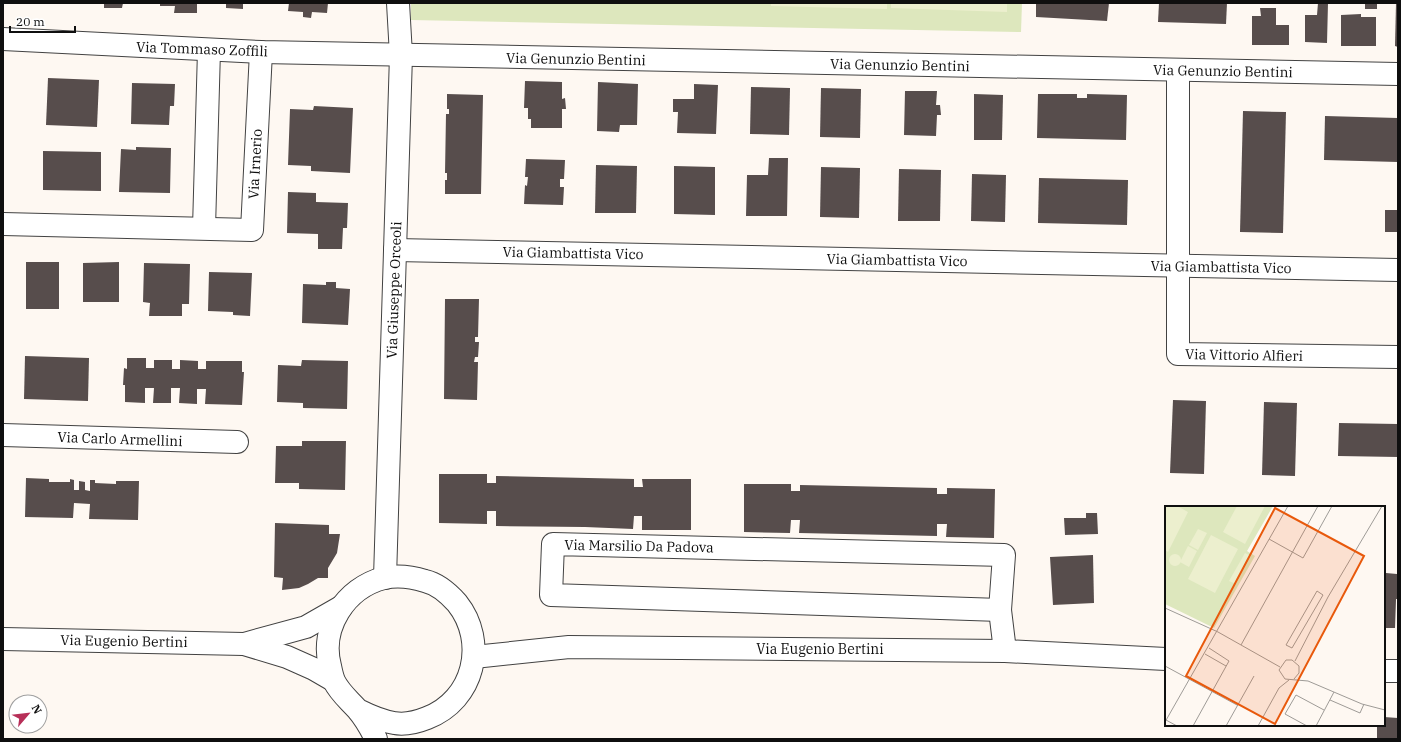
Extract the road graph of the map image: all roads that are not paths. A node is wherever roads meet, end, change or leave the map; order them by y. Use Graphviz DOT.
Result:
graph roads {
  1 [pos="398,3"];
  2 [pos="3,40"];
  3 [pos="210,50"];
  4 [pos="261,52"];
  5 [pos="401,55"];
  6 [pos="1178,70"];
  7 [pos="1398,74"];
  8 [pos="3,224"];
  9 [pos="204,228"];
  10 [pos="395,250"];
  11 [pos="1178,266"];
  12 [pos="1398,270"];
  13 [pos="1398,357"];
  14 [pos="3,435"];
  15 [pos="237,442"];
  16 [pos="384,578"];
  17 [pos="341,607"];
  18 [pos="1000,610"];
  19 [pos="3,639"];
  20 [pos="244,644"];
  21 [pos="1005,651"];
  22 [pos="474,657"];
  23 [pos="1165,659"];
  24 [pos="1385,671"];
  25 [pos="1398,671"];
  26 [pos="333,680"];
  27 [pos="358,710"];
  28 [pos="416,722"];
  29 [pos="376,739"];
  30 [pos="403,739"];
  1 -- 5 [label="street, Via Giuseppe Orceoli"];
  2 -- 3 [label="street, Via Tommaso Zoffili"];
  3 -- 4 [label="street, Via Tommaso Zoffili"];
  3 -- 9 [label="street"];
  4 -- 5 [label="street, Via Tommaso Zoffili"];
  4 -- 9 [label="street, Via Irnerio"];
  5 -- 6 [label="street, Via Genunzio Bentini"];
  5 -- 10 [label="street, Via Giuseppe Orceoli"];
  6 -- 7 [label="street, Via Genunzio Bentini"];
  6 -- 11 [label="street"];
  8 -- 9 [label="street, Via Irnerio"];
  10 -- 11 [label="street, Via Giambattista Vico"];
  10 -- 16 [label="street, Via Giuseppe Orceoli"];
  11 -- 12 [label="street, Via Giambattista Vico"];
  11 -- 13 [label="street, Via Vittorio Alfieri"];
  14 -- 15 [label="street, Via Carlo Armellini"];
  16 -- 17 [label="street"];
  16 -- 22 [label="street"];
  17 -- 20 [label="street"];
  17 -- 26 [label="street"];
  18 -- 18 [label="street, Via Marsilio Da Padova"];
  18 -- 21 [label="street, Via Marsilio Da Padova"];
  19 -- 20 [label="street, Via Eugenio Bertini"];
  20 -- 26 [label="street"];
  21 -- 22 [label="street, Via Eugenio Bertini"];
  21 -- 23 [label="street, Via Eugenio Bertini"];
  22 -- 28 [label="street"];
  24 -- 25 [label="street"];
  26 -- 27 [label="street"];
  27 -- 28 [label="street"];
  27 -- 29 [label="street"];
  28 -- 30 [label="street"];
}
